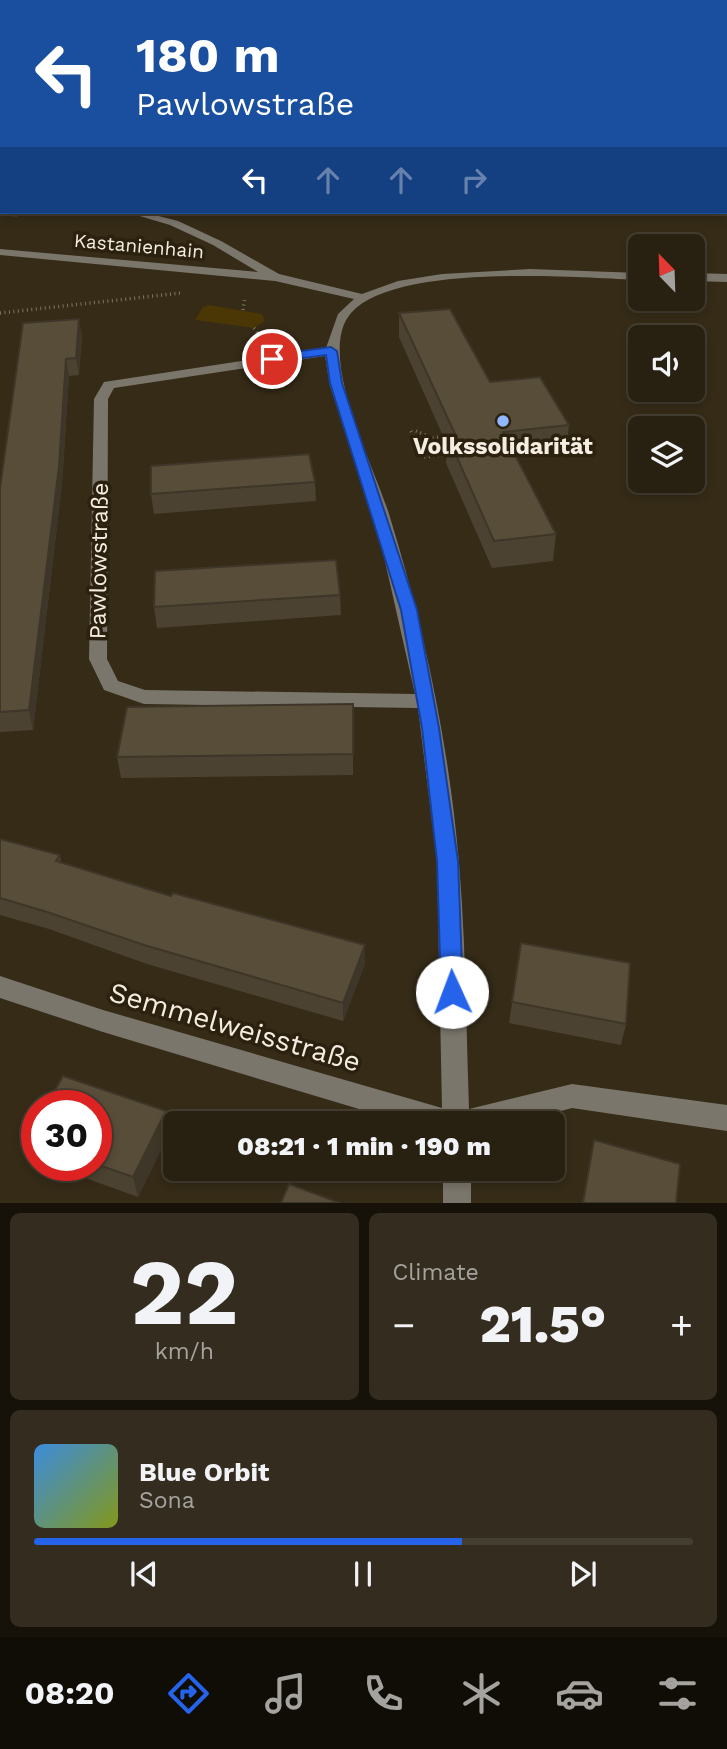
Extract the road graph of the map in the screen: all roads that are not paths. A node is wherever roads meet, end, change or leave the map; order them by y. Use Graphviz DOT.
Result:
graph roads {
  1 [pos="139,214"];
  2 [pos="0,252"];
  3 [pos="628,276"];
  4 [pos="275,277"];
  5 [pos="705,277"];
  6 [pos="727,278"];
  7 [pos="360,297"];
  8 [pos="331,351"];
  9 [pos="427,701"];
  10 [pos="0,987"];
  11 [pos="411,1111"];
  12 [pos="456,1111"];
  13 [pos="510,1111"];
  14 [pos="727,1118"];
  15 [pos="457,1181"];
  16 [pos="457,1203"];
  1 -- 4 [label="street"];
  2 -- 4 [label="street, Kastanienhain"];
  3 -- 7 [label="street"];
  4 -- 7 [label="street"];
  5 -- 6 [label="street"];
  7 -- 8 [label="street"];
  8 -- 9 [label="street"];
  8 -- 9 [label="street, Pawlowstraße"];
  9 -- 12 [label="street"];
  10 -- 11 [label="street, Semmelweisstraße"];
  13 -- 14 [label="street"];
  15 -- 16 [label="street"];
}
